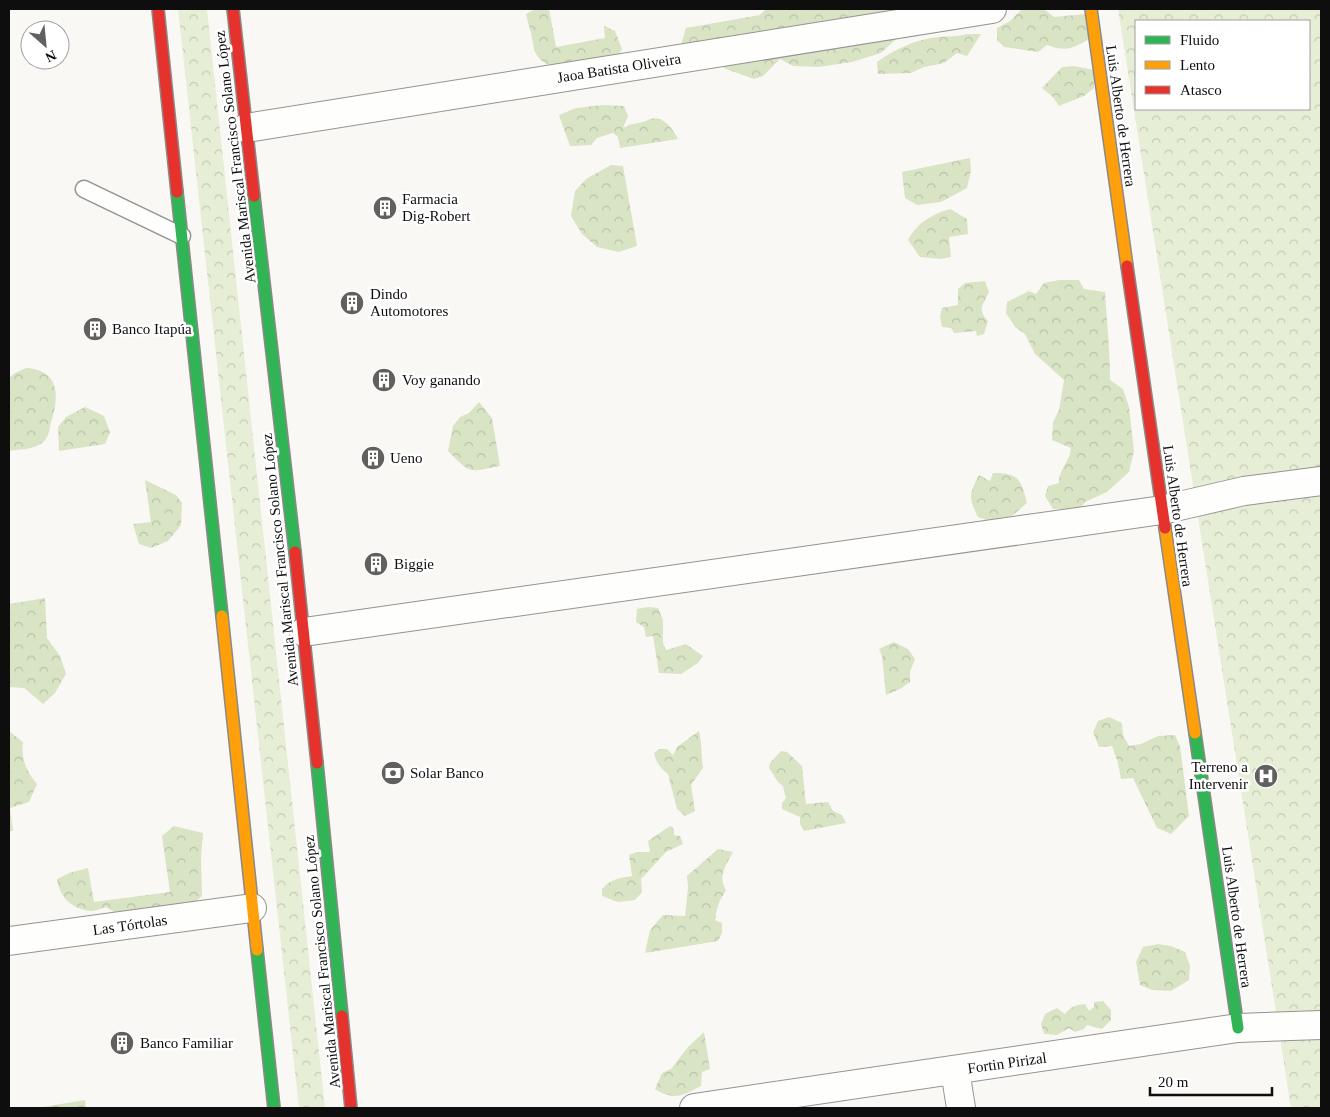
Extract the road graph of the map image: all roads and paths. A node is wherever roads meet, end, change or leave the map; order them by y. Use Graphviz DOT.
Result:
graph roads {
  1 [pos="158,9"];
  2 [pos="233,9"];
  3 [pos="992,9"];
  4 [pos="1091,9"];
  5 [pos="246,128"];
  6 [pos="84,190"];
  7 [pos="182,236"];
  8 [pos="1321,481"];
  9 [pos="1162,510"];
  10 [pos="304,632"];
  11 [pos="252,908"];
  12 [pos="9,941"];
  13 [pos="1321,1025"];
  14 [pos="1238,1028"];
  15 [pos="955,1070"];
  16 [pos="274,1108"];
  17 [pos="351,1108"];
  18 [pos="694,1108"];
  19 [pos="961,1108"];
  1 -- 7 [label="main road"];
  2 -- 5 [label="main road, Avenida Mariscal Francisco Solano López"];
  3 -- 5 [label="street, Jaoa Batista Oliveira"];
  4 -- 9 [label="main road, Luis Alberto de Herrera"];
  5 -- 10 [label="main road, Avenida Mariscal Francisco Solano López"];
  6 -- 7 [label="lane"];
  7 -- 11 [label="main road"];
  8 -- 9 [label="street"];
  9 -- 10 [label="street"];
  9 -- 14 [label="main road, Luis Alberto de Herrera"];
  10 -- 17 [label="main road, Avenida Mariscal Francisco Solano López"];
  11 -- 12 [label="street, Las Tórtolas"];
  11 -- 16 [label="main road"];
  13 -- 14 [label="street, Fortin Pirizal"];
  14 -- 15 [label="street, Fortin Pirizal"];
  15 -- 18 [label="street, Fortin Pirizal"];
  15 -- 19 [label="street"];
}
